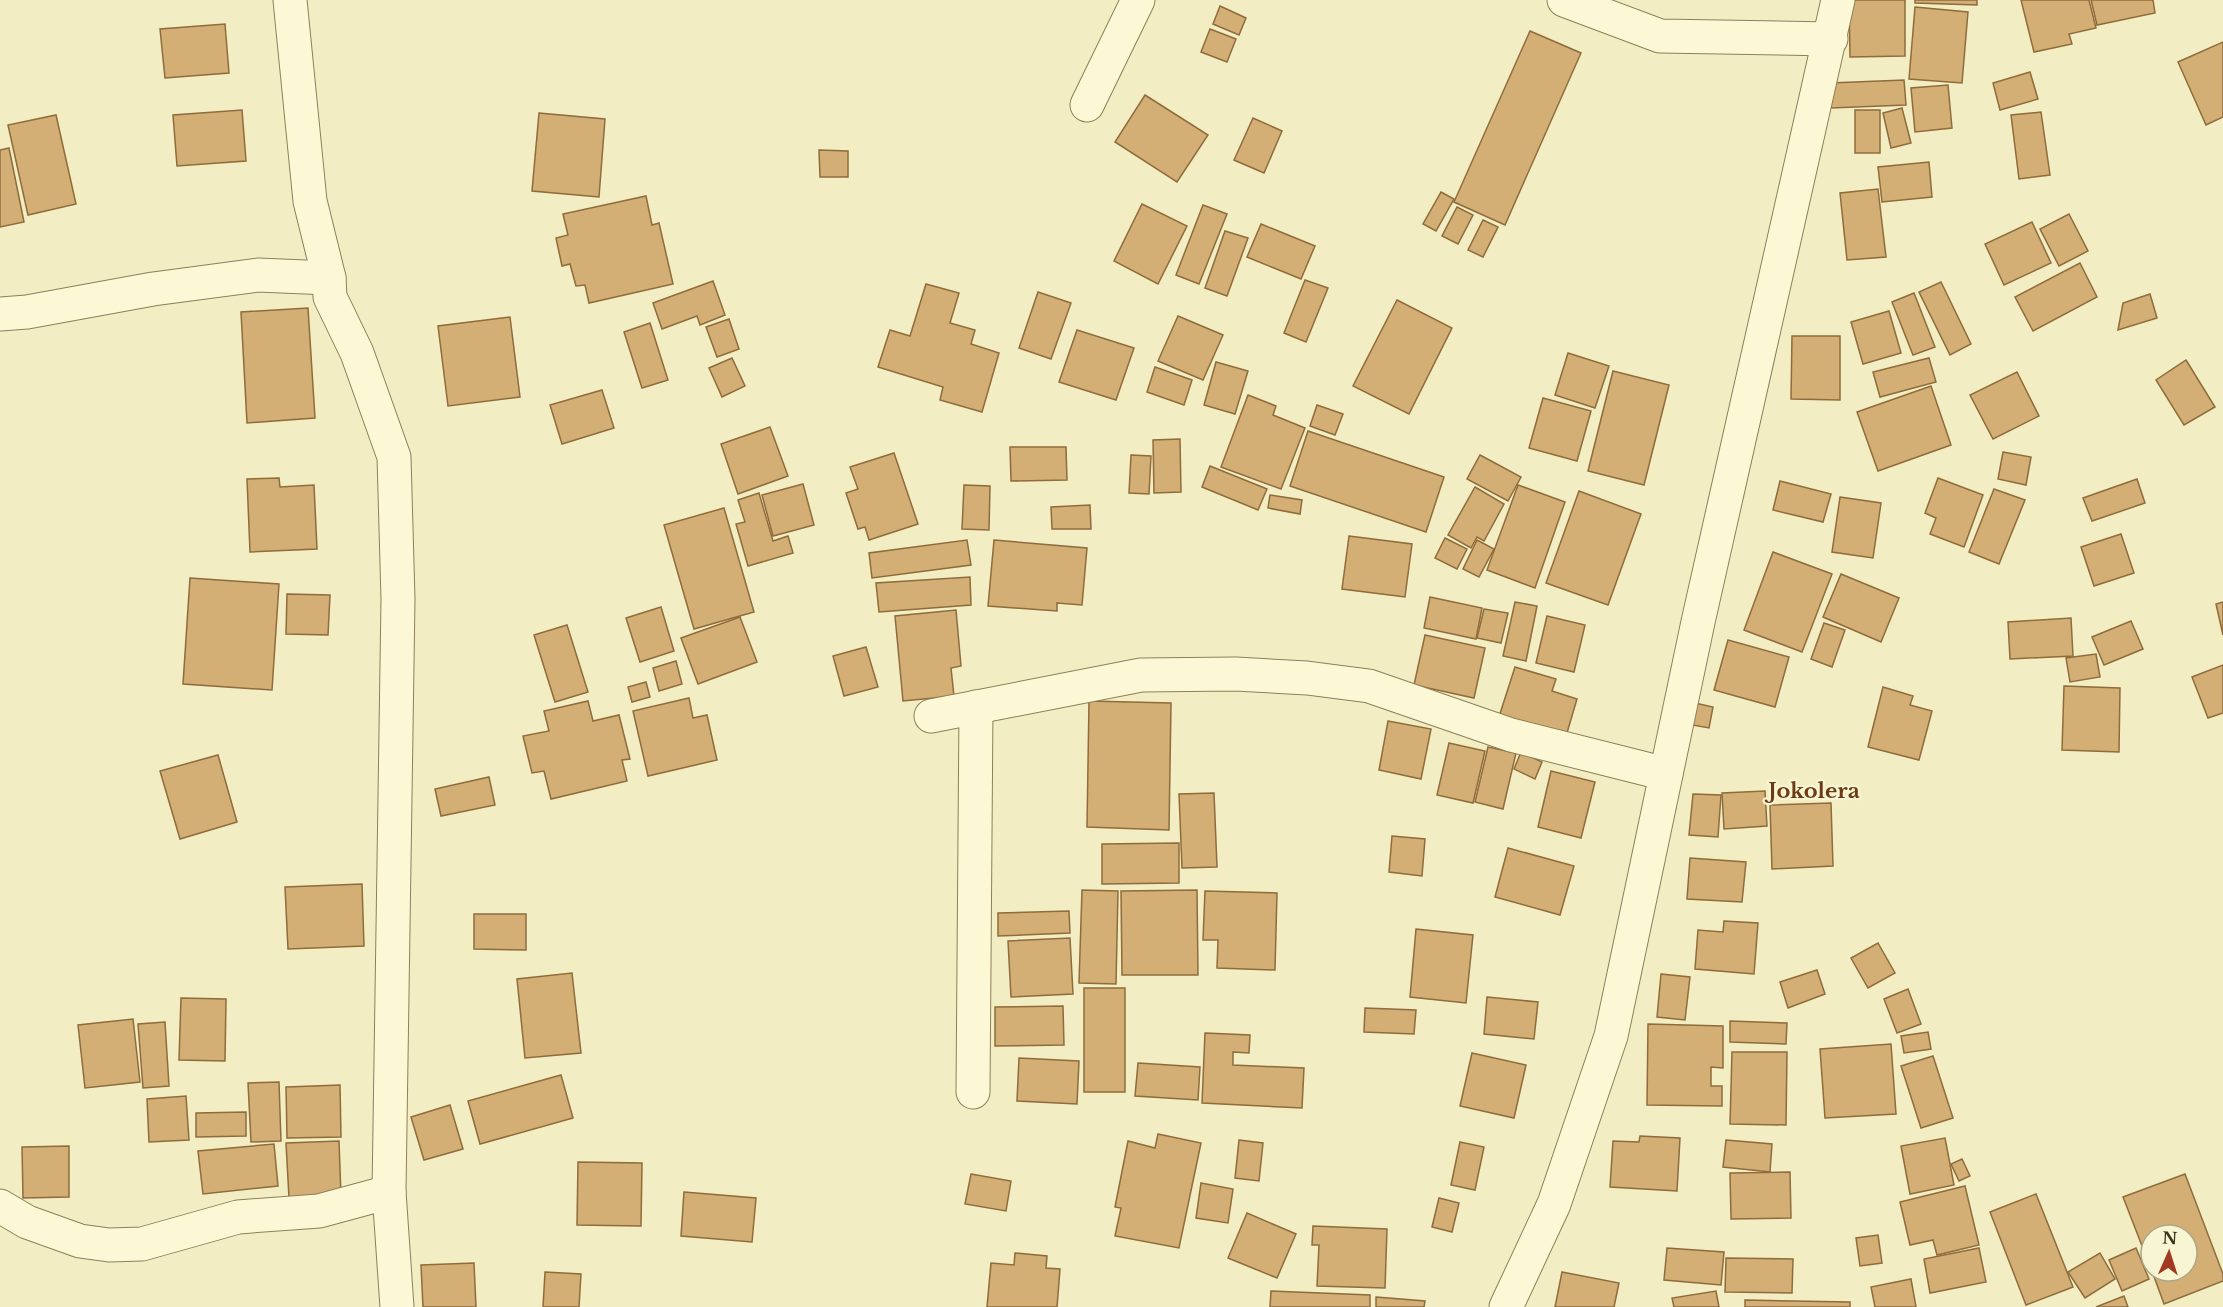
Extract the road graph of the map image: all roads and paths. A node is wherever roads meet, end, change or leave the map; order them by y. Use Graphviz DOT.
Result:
graph roads {
  1 [pos="290,0"];
  2 [pos="1138,0"];
  3 [pos="1564,0"];
  4 [pos="1839,0"];
  5 [pos="1831,39"];
  6 [pos="1087,105"];
  7 [pos="329,278"];
  8 [pos="0,314"];
  9 [pos="976,707"];
  10 [pos="931,716"];
  11 [pos="1666,774"];
  12 [pos="974,1092"];
  13 [pos="389,1192"];
  14 [pos="0,1206"];
  15 [pos="397,1307"];
  16 [pos="1506,1307"];
  1 -- 7 [label="street"];
  2 -- 6 [label="street"];
  3 -- 5 [label="street"];
  4 -- 5 [label="street"];
  5 -- 11 [label="street"];
  7 -- 8 [label="street"];
  7 -- 13 [label="street"];
  9 -- 10 [label="street"];
  9 -- 11 [label="street"];
  9 -- 12 [label="street"];
  11 -- 16 [label="street"];
  13 -- 14 [label="street"];
  13 -- 15 [label="street"];
}
